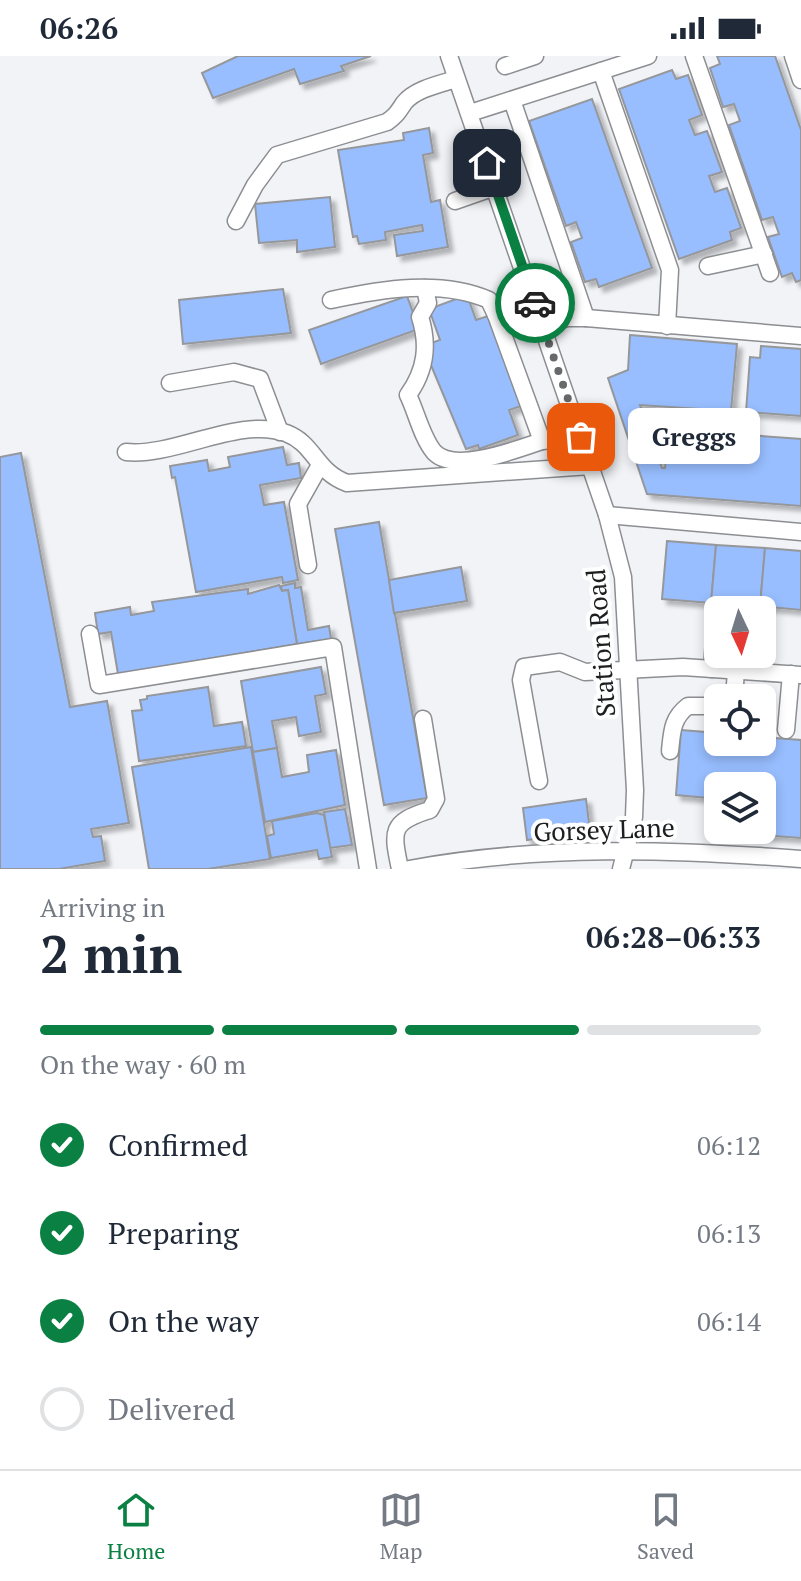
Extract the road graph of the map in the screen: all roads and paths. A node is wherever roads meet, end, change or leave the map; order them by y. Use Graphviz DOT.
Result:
graph roads {
  1 [pos="449,56"];
  2 [pos="535,56"];
  3 [pos="648,56"];
  4 [pos="694,56"];
  5 [pos="793,56"];
  6 [pos="505,66"];
  7 [pos="601,71"];
  8 [pos="456,79"];
  9 [pos="801,80"];
  10 [pos="512,100"];
  11 [pos="470,113"];
  12 [pos="495,187"];
  13 [pos="455,201"];
  14 [pos="236,221"];
  15 [pos="764,254"];
  16 [pos="708,266"];
  17 [pos="770,273"];
  18 [pos="425,288"];
  19 [pos="331,300"];
  20 [pos="535,301"];
  21 [pos="496,315"];
  22 [pos="586,318"];
  23 [pos="543,326"];
  24 [pos="667,326"];
  25 [pos="801,336"];
  26 [pos="170,383"];
  27 [pos="280,432"];
  28 [pos="581,437"];
  29 [pos="542,441"];
  30 [pos="126,452"];
  31 [pos="320,465"];
  32 [pos="590,466"];
  33 [pos="607,515"];
  34 [pos="801,532"];
  35 [pos="308,565"];
  36 [pos="90,634"];
  37 [pos="712,669"];
  38 [pos="628,671"];
  39 [pos="736,671"];
  40 [pos="796,675"];
  41 [pos="735,684"];
  42 [pos="704,706"];
  43 [pos="423,719"];
  44 [pos="786,730"];
  45 [pos="670,751"];
  46 [pos="539,781"];
  47 [pos="628,848"];
  48 [pos="801,859"];
  49 [pos="368,869"];
  50 [pos="400,869"];
  51 [pos="409,869"];
  52 [pos="621,869"];
  1 -- 8 [label="street, Station Road"];
  2 -- 6 [label="street"];
  3 -- 7 [label="street"];
  4 -- 15 [label="street"];
  5 -- 9 [label="street"];
  7 -- 10 [label="street"];
  7 -- 24 [label="street"];
  8 -- 11 [label="street, Station Road"];
  8 -- 14 [label="street"];
  10 -- 11 [label="street"];
  10 -- 22 [label="street"];
  11 -- 12 [label="street, Station Road"];
  12 -- 13 [label="street"];
  12 -- 20 [label="street, Station Road"];
  15 -- 16 [label="street"];
  15 -- 17 [label="street"];
  18 -- 19 [label="street"];
  18 -- 21 [label="street"];
  18 -- 29 [label="street"];
  20 -- 21 [label="street"];
  20 -- 23 [label="street, Station Road"];
  21 -- 29 [label="street"];
  22 -- 23 [label="street"];
  22 -- 24 [label="street"];
  23 -- 28 [label="street, Station Road"];
  24 -- 25 [label="street"];
  26 -- 27 [label="street"];
  27 -- 30 [label="street"];
  27 -- 31 [label="street"];
  28 -- 29 [label="street"];
  28 -- 32 [label="street, Station Road"];
  31 -- 32 [label="street"];
  31 -- 35 [label="street"];
  32 -- 33 [label="street, Station Road"];
  33 -- 34 [label="street"];
  33 -- 38 [label="street, Station Road"];
  36 -- 49 [label="street"];
  37 -- 38 [label="street"];
  37 -- 39 [label="street"];
  38 -- 46 [label="street"];
  38 -- 47 [label="street, Station Road"];
  39 -- 40 [label="street"];
  39 -- 41 [label="street"];
  40 -- 44 [label="street"];
  42 -- 45 [label="street"];
  43 -- 50 [label="street"];
  47 -- 48 [label="street, Gorsey Lane"];
  47 -- 51 [label="street, Gorsey Lane"];
  47 -- 52 [label="street, Station Road"];
}
